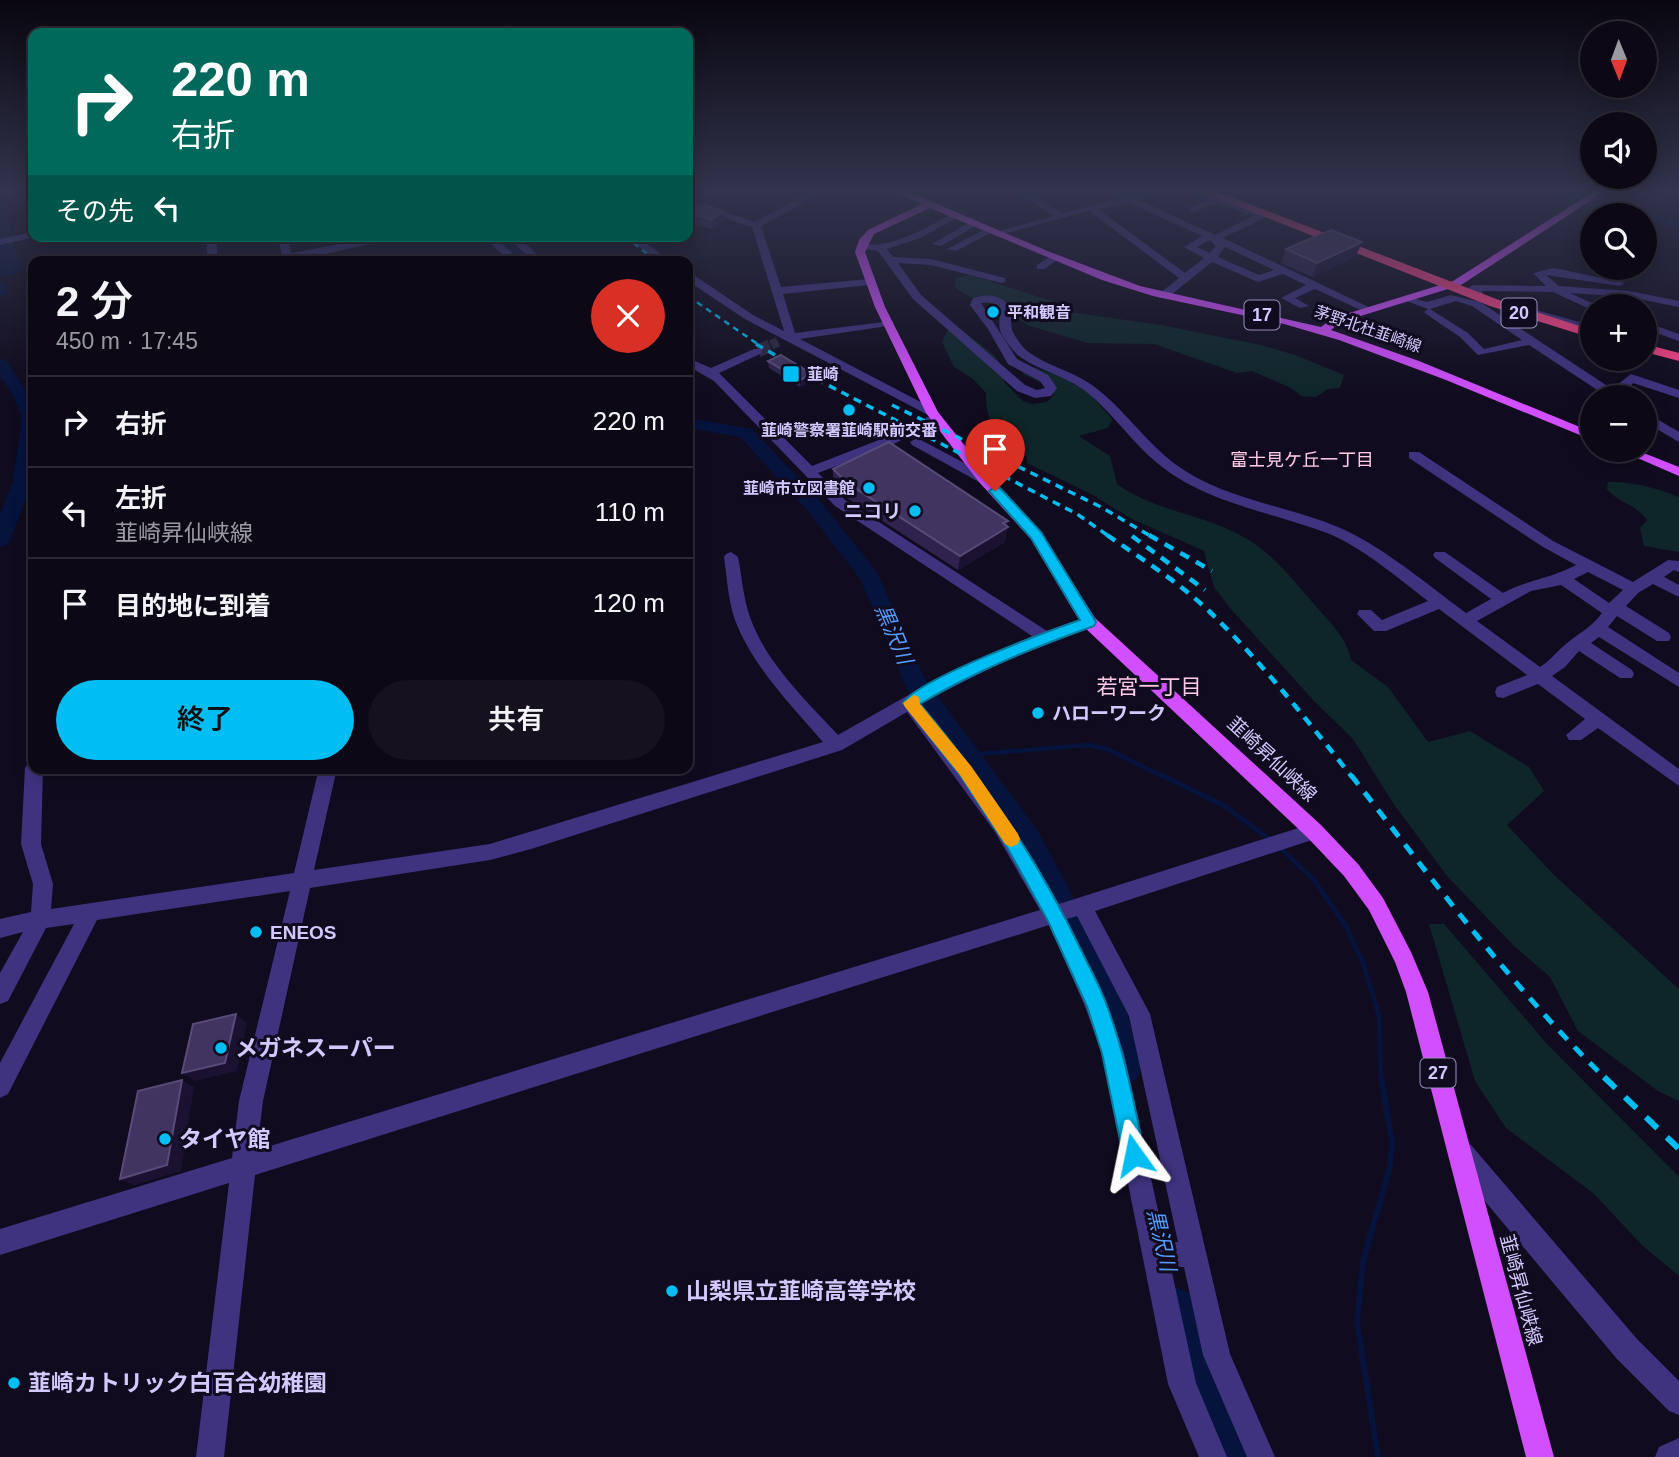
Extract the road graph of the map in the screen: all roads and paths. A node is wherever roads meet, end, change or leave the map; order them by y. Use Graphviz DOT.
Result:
graph roads {
  1 [pos="767,260"];
  2 [pos="862,260"];
  3 [pos="890,260"];
  4 [pos="1051,260"];
  5 [pos="1063,260"];
  6 [pos="1160,260"];
  7 [pos="1210,260"];
  8 [pos="1217,260"];
  9 [pos="1257,260"];
  10 [pos="1387,260"];
  11 [pos="1491,260"];
  12 [pos="947,267"];
  13 [pos="1041,267"];
  14 [pos="1282,271"];
  15 [pos="913,276"];
  16 [pos="1186,278"];
  17 [pos="693,279"];
  18 [pos="1001,280"];
  19 [pos="869,282"];
  20 [pos="1452,284"];
  21 [pos="1313,286"];
  22 [pos="1558,290"];
  23 [pos="777,291"];
  24 [pos="1679,292"];
  25 [pos="1478,294"];
  26 [pos="1163,296"];
  27 [pos="1580,298"];
  28 [pos="1406,299"];
  29 [pos="1580,301"];
  30 [pos="1441,302"];
  31 [pos="1465,304"];
  32 [pos="1679,304"];
  33 [pos="1304,306"];
  34 [pos="1486,306"];
  35 [pos="1369,310"];
  36 [pos="1527,312"];
  37 [pos="1511,315"];
  38 [pos="1494,317"];
  39 [pos="888,323"];
  40 [pos="1657,324"];
  41 [pos="1580,327"];
  42 [pos="1580,328"];
  43 [pos="1657,330"];
  44 [pos="1679,331"];
  45 [pos="1322,332"];
  46 [pos="1679,338"];
  47 [pos="783,340"];
  48 [pos="1530,341"];
  49 [pos="758,351"];
  50 [pos="1657,351"];
  51 [pos="1679,357"];
  52 [pos="693,364"];
  53 [pos="711,372"];
  54 [pos="1598,385"];
  55 [pos="1626,385"];
  56 [pos="1652,385"];
  57 [pos="1657,387"];
  58 [pos="1679,394"];
  59 [pos="934,415"];
  60 [pos="1657,424"];
  61 [pos="1580,431"];
  62 [pos="950,437"];
  63 [pos="1679,438"];
  64 [pos="889,441"];
  65 [pos="917,442"];
  66 [pos="1414,455"];
  67 [pos="1654,462"];
  68 [pos="809,472"];
  69 [pos="1679,472"];
  70 [pos="984,479"];
  71 [pos="1440,555"];
  72 [pos="731,557"];
  73 [pos="1587,566"];
  74 [pos="1679,567"];
  75 [pos="1653,577"];
  76 [pos="1563,579"];
  77 [pos="1633,589"];
  78 [pos="1679,592"];
  79 [pos="1503,600"];
  80 [pos="1441,602"];
  81 [pos="1613,609"];
  82 [pos="1365,614"];
  83 [pos="1465,620"];
  84 [pos="1089,622"];
  85 [pos="1600,629"];
  86 [pos="1045,637"];
  87 [pos="1664,637"];
  88 [pos="1579,643"];
  89 [pos="1626,674"];
  90 [pos="1539,676"];
  91 [pos="1679,681"];
  92 [pos="1503,692"];
  93 [pos="918,698"];
  94 [pos="1598,719"];
  95 [pos="1575,735"];
  96 [pos="836,745"];
  97 [pos="34,774"];
  98 [pos="327,774"];
  99 [pos="1679,779"];
  100 [pos="1314,831"];
  101 [pos="302,879"];
  102 [pos="1082,906"];
  103 [pos="90,914"];
  104 [pos="1055,915"];
  105 [pos="40,920"];
  106 [pos="0,929"];
  107 [pos="0,993"];
  108 [pos="0,1086"];
  109 [pos="1459,1151"];
  110 [pos="244,1167"];
  111 [pos="0,1242"];
  112 [pos="1194,1254"];
  113 [pos="1155,1256"];
  114 [pos="1679,1401"];
  115 [pos="1679,1452"];
  116 [pos="210,1457"];
  117 [pos="1213,1457"];
  118 [pos="1261,1457"];
  119 [pos="1540,1457"];
  120 [pos="1669,1457"];
  1 -- 23 [label="street"];
  2 -- 19 [label="main road, 韮崎昇仙峡線 / 27"];
  3 -- 12 [label="street"];
  3 -- 15 [label="street"];
  4 -- 13 [label="street"];
  5 -- 26 [label="main road, 茅野北杜韮崎線 / 17"];
  6 -- 16 [label="street"];
  7 -- 16 [label="street"];
  8 -- 14 [label="street"];
  9 -- 14 [label="street"];
  10 -- 20 [label="highway, 20"];
  11 -- 20 [label="main road"];
  12 -- 15 [label="street"];
  12 -- 18 [label="street"];
  14 -- 21 [label="street"];
  15 -- 80 [label="street"];
  16 -- 26 [label="street"];
  17 -- 47 [label="street"];
  19 -- 23 [label="street"];
  19 -- 39 [label="main road, 韮崎昇仙峡線 / 27"];
  20 -- 28 [label="main road"];
  20 -- 42 [label="highway, 20"];
  21 -- 33 [label="street"];
  21 -- 35 [label="street"];
  22 -- 24 [label="street"];
  22 -- 25 [label="street"];
  22 -- 27 [label="street"];
  22 -- 29 [label="street"];
  22 -- 32 [label="street"];
  23 -- 47 [label="street"];
  26 -- 45 [label="main road, 茅野北杜韮崎線 / 17"];
  28 -- 30 [label="street"];
  28 -- 35 [label="main road"];
  30 -- 31 [label="street"];
  30 -- 38 [label="street"];
  30 -- 48 [label="street"];
  34 -- 38 [label="street"];
  35 -- 45 [label="main road"];
  36 -- 41 [label="street"];
  37 -- 38 [label="street"];
  38 -- 48 [label="street"];
  39 -- 47 [label="street"];
  39 -- 59 [label="main road, 韮崎昇仙峡線 / 27"];
  40 -- 44 [label="street"];
  43 -- 46 [label="street"];
  45 -- 61 [label="main road, 茅野北杜韮崎線 / 17"];
  47 -- 59 [label="street"];
  48 -- 54 [label="street"];
  49 -- 53 [label="street"];
  50 -- 51 [label="highway"];
  52 -- 53 [label="street"];
  53 -- 68 [label="street"];
  55 -- 56 [label="street"];
  57 -- 58 [label="street"];
  59 -- 62 [label="main road, 韮崎昇仙峡線 / 27"];
  59 -- 64 [label="street"];
  60 -- 63 [label="street"];
  62 -- 65 [label="street"];
  62 -- 70 [label="main road, 韮崎昇仙峡線 / 27"];
  64 -- 65 [label="street"];
  64 -- 68 [label="street"];
  65 -- 70 [label="street"];
  66 -- 73 [label="street"];
  67 -- 69 [label="main road"];
  68 -- 86 [label="street"];
  70 -- 84 [label="main road, 韮崎昇仙峡線 / 27"];
  71 -- 79 [label="street"];
  72 -- 96 [label="street"];
  73 -- 76 [label="street"];
  73 -- 77 [label="street"];
  74 -- 75 [label="street"];
  75 -- 77 [label="street"];
  75 -- 78 [label="street"];
  76 -- 79 [label="street"];
  76 -- 81 [label="street"];
  77 -- 81 [label="street"];
  79 -- 83 [label="street"];
  80 -- 82 [label="street"];
  80 -- 83 [label="street"];
  81 -- 85 [label="street"];
  81 -- 87 [label="street"];
  83 -- 90 [label="street"];
  84 -- 86 [label="street"];
  84 -- 100 [label="main road, 韮崎昇仙峡線 / 27"];
  85 -- 88 [label="street"];
  85 -- 91 [label="street"];
  86 -- 93 [label="street"];
  88 -- 89 [label="street"];
  88 -- 90 [label="street"];
  90 -- 92 [label="street"];
  90 -- 94 [label="street"];
  93 -- 96 [label="street"];
  93 -- 104 [label="street"];
  94 -- 95 [label="street"];
  94 -- 99 [label="street"];
  96 -- 101 [label="street"];
  97 -- 105 [label="street"];
  98 -- 101 [label="street"];
  100 -- 102 [label="street"];
  100 -- 109 [label="main road, 韮崎昇仙峡線 / 27"];
  101 -- 103 [label="street"];
  101 -- 110 [label="street"];
  102 -- 104 [label="street"];
  102 -- 112 [label="street"];
  103 -- 105 [label="street"];
  103 -- 108 [label="street"];
  104 -- 110 [label="street"];
  104 -- 113 [label="street"];
  105 -- 106 [label="street"];
  105 -- 107 [label="street"];
  109 -- 114 [label="street"];
  109 -- 119 [label="main road, 韮崎昇仙峡線 / 27"];
  110 -- 111 [label="street"];
  110 -- 116 [label="street"];
  112 -- 113 [label="street"];
  112 -- 118 [label="street"];
  113 -- 117 [label="street"];
  115 -- 120 [label="street"];
}
